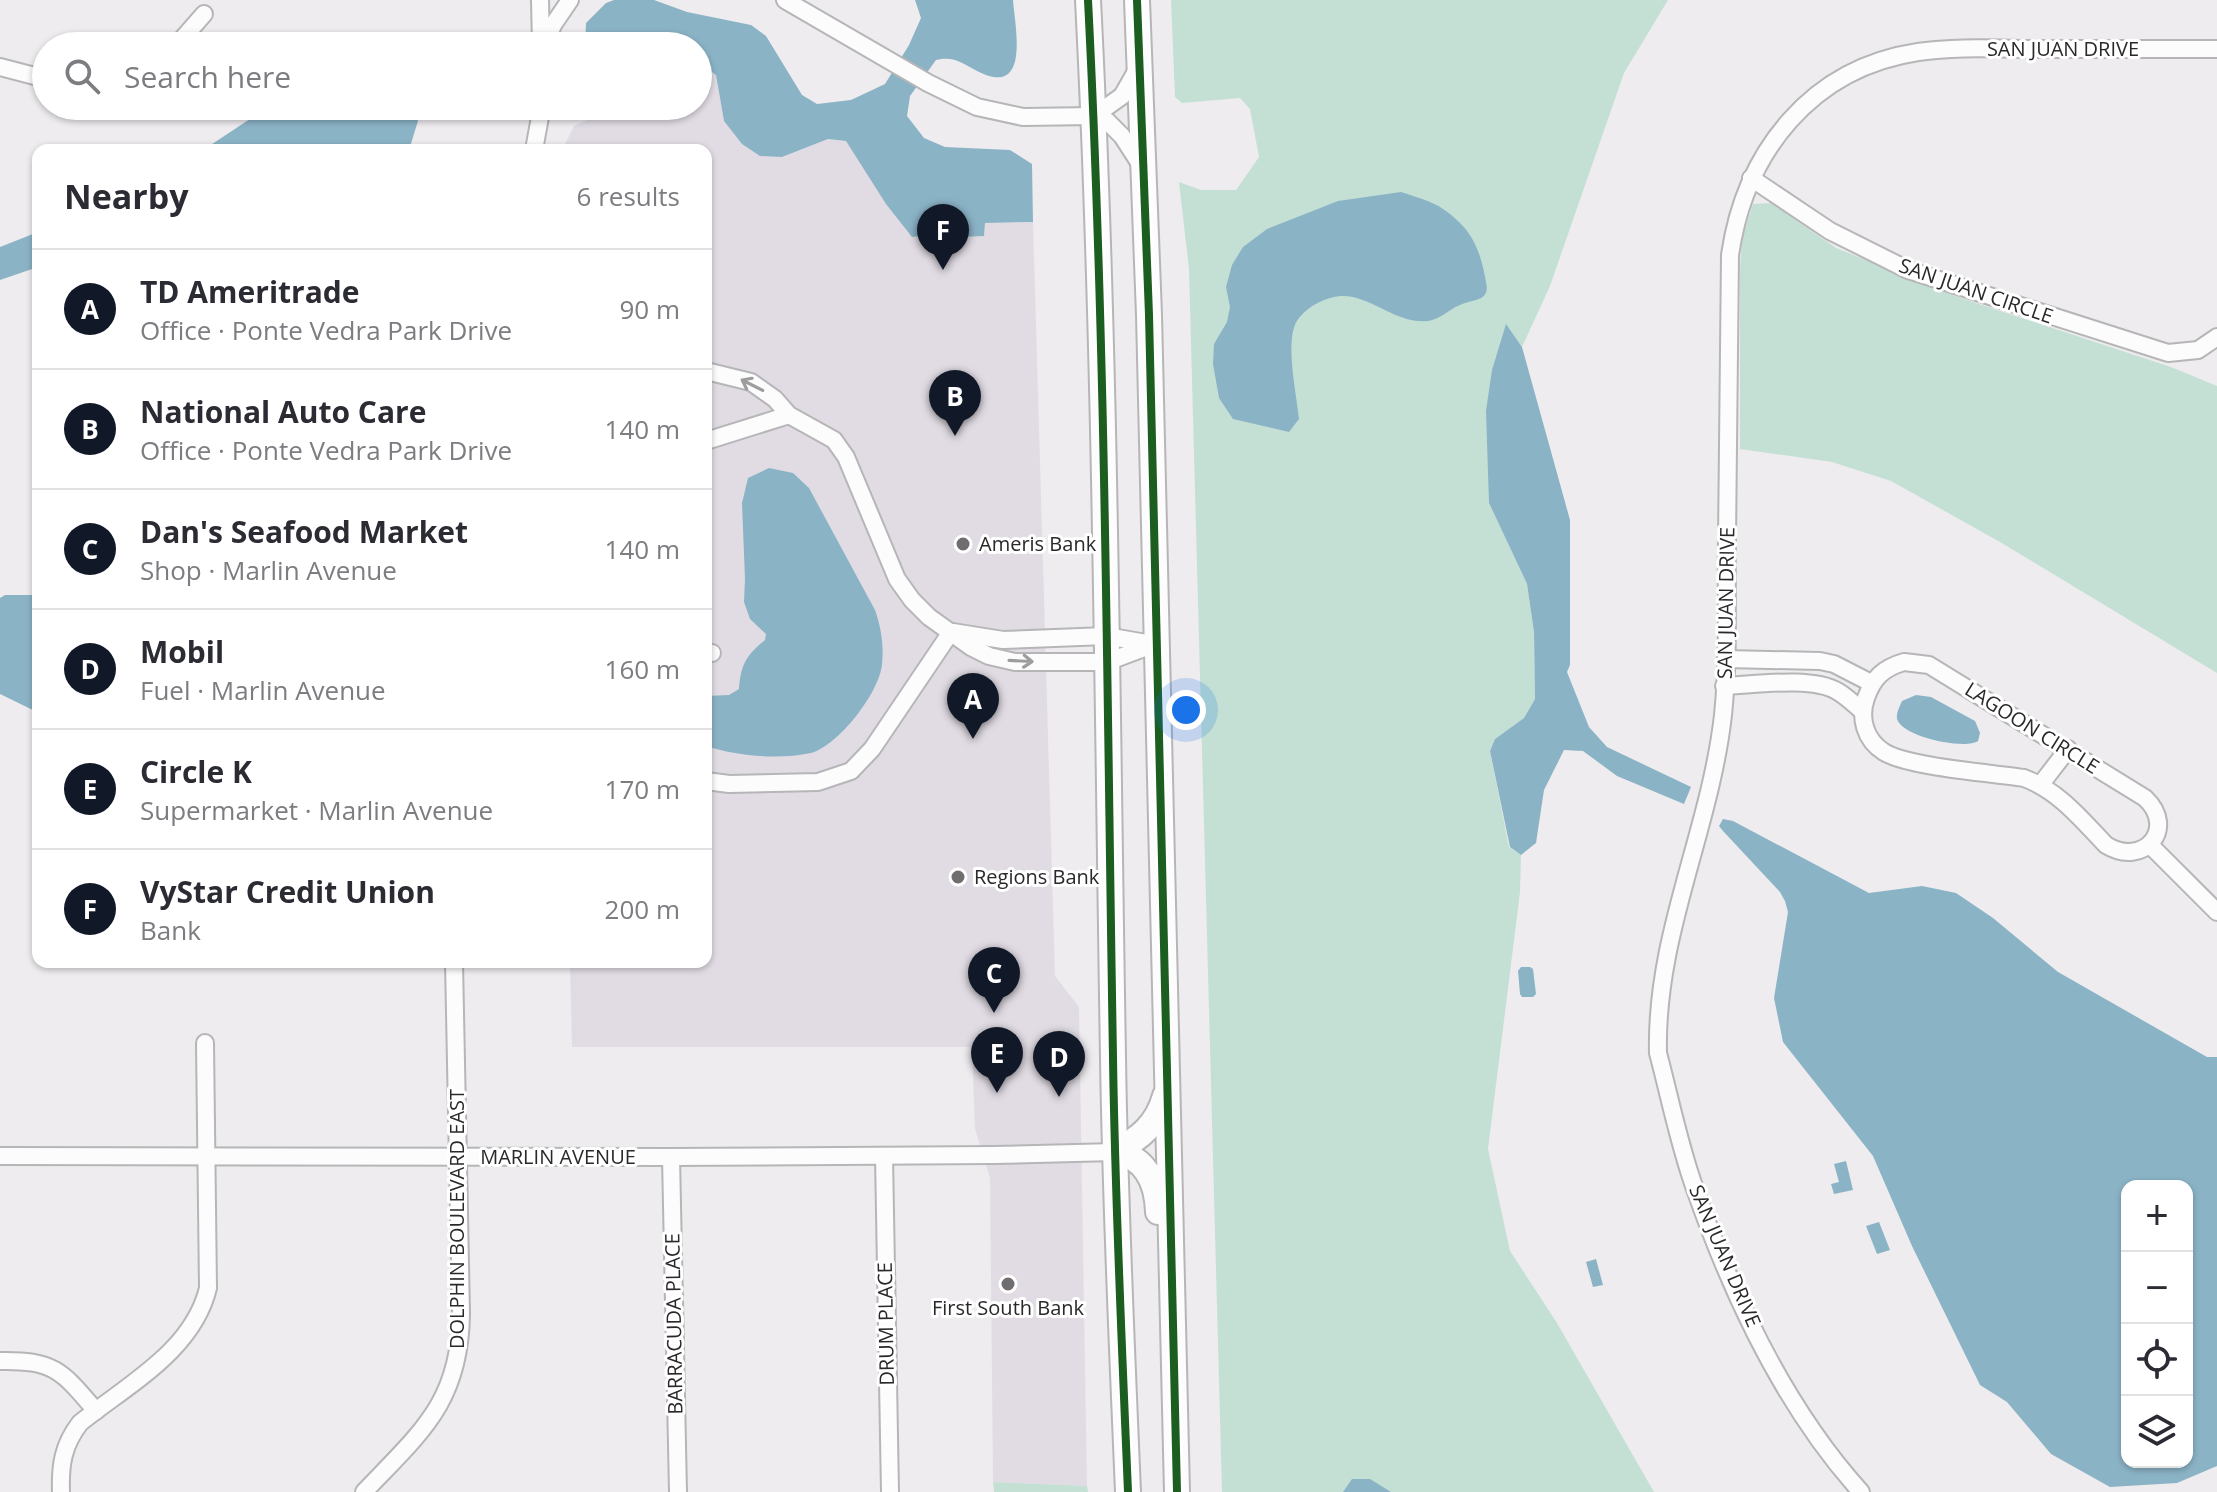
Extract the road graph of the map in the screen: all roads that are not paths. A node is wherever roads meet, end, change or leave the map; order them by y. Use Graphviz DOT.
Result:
graph roads {
  1 [pos="540,0"];
  2 [pos="570,0"];
  3 [pos="785,0"];
  4 [pos="1088,0"];
  5 [pos="1137,0"];
  6 [pos="204,14"];
  7 [pos="188,32"];
  8 [pos="541,32"];
  9 [pos="549,32"];
  10 [pos="2217,49"];
  11 [pos="1140,62"];
  12 [pos="0,67"];
  13 [pos="32,75"];
  14 [pos="1094,116"];
  15 [pos="539,120"];
  16 [pos="535,144"];
  17 [pos="1145,170"];
  18 [pos="1751,178"];
  19 [pos="2217,337"];
  20 [pos="712,372"];
  21 [pos="789,415"];
  22 [pos="712,439"];
  23 [pos="951,632"];
  24 [pos="1106,636"];
  25 [pos="1155,644"];
  26 [pos="1726,659"];
  27 [pos="1801,660"];
  28 [pos="1107,662"];
  29 [pos="1801,683"];
  30 [pos="1871,683"];
  31 [pos="1724,686"];
  32 [pos="1862,711"];
  33 [pos="2068,749"];
  34 [pos="712,782"];
  35 [pos="2041,784"];
  36 [pos="2150,845"];
  37 [pos="2217,912"];
  38 [pos="454,968"];
  39 [pos="205,1043"];
  40 [pos="1167,1087"];
  41 [pos="1115,1152"];
  42 [pos="206,1155"];
  43 [pos="0,1156"];
  44 [pos="884,1156"];
  45 [pos="458,1157"];
  46 [pos="671,1157"];
  47 [pos="0,1361"];
  48 [pos="96,1411"];
  49 [pos="1176,1443"];
  50 [pos="61,1492"];
  51 [pos="364,1492"];
  52 [pos="678,1492"];
  53 [pos="890,1492"];
  54 [pos="1128,1492"];
  55 [pos="1177,1492"];
  56 [pos="1861,1492"];
  1 -- 8 [label="street"];
  2 -- 9 [label="street"];
  3 -- 14 [label="street"];
  4 -- 14 [label="main road"];
  5 -- 11 [label="main road"];
  6 -- 7 [label="street"];
  10 -- 18 [label="street, SAN JUAN DRIVE"];
  11 -- 14 [label="street"];
  11 -- 17 [label="main road"];
  12 -- 13 [label="street"];
  14 -- 17 [label="street"];
  14 -- 24 [label="main road"];
  15 -- 16 [label="street"];
  17 -- 25 [label="main road"];
  18 -- 19 [label="street, SAN JUAN CIRCLE"];
  18 -- 26 [label="street, SAN JUAN DRIVE"];
  21 -- 20 [label="street, one-way"];
  21 -- 22 [label="street"];
  21 -- 23 [label="street"];
  23 -- 24 [label="street"];
  23 -- 28 [label="street, one-way"];
  23 -- 34 [label="street"];
  24 -- 25 [label="street"];
  24 -- 28 [label="main road"];
  25 -- 28 [label="street"];
  25 -- 40 [label="main road"];
  26 -- 27 [label="street"];
  26 -- 31 [label="street, SAN JUAN DRIVE"];
  27 -- 29 [label="street"];
  27 -- 30 [label="street"];
  28 -- 41 [label="main road"];
  29 -- 31 [label="street"];
  29 -- 32 [label="street"];
  30 -- 32 [label="street"];
  30 -- 33 [label="street, LAGOON CIRCLE"];
  31 -- 56 [label="street, SAN JUAN DRIVE"];
  32 -- 35 [label="street"];
  33 -- 35 [label="street"];
  33 -- 36 [label="street, LAGOON CIRCLE"];
  35 -- 36 [label="street"];
  36 -- 37 [label="street"];
  38 -- 45 [label="street, DOLPHIN BOULEVARD EAST"];
  39 -- 42 [label="street"];
  40 -- 41 [label="main road"];
  40 -- 49 [label="main road"];
  41 -- 44 [label="street, MARLIN AVENUE"];
  41 -- 49 [label="main road"];
  41 -- 54 [label="main road"];
  42 -- 43 [label="street, MARLIN AVENUE"];
  42 -- 45 [label="street, MARLIN AVENUE"];
  42 -- 48 [label="street"];
  44 -- 46 [label="street, MARLIN AVENUE"];
  44 -- 53 [label="street, DRUM PLACE"];
  45 -- 46 [label="street, MARLIN AVENUE"];
  45 -- 51 [label="street, DOLPHIN BOULEVARD EAST"];
  46 -- 52 [label="street, BARRACUDA PLACE"];
  47 -- 48 [label="street"];
  48 -- 50 [label="street"];
  49 -- 55 [label="main road"];
}
